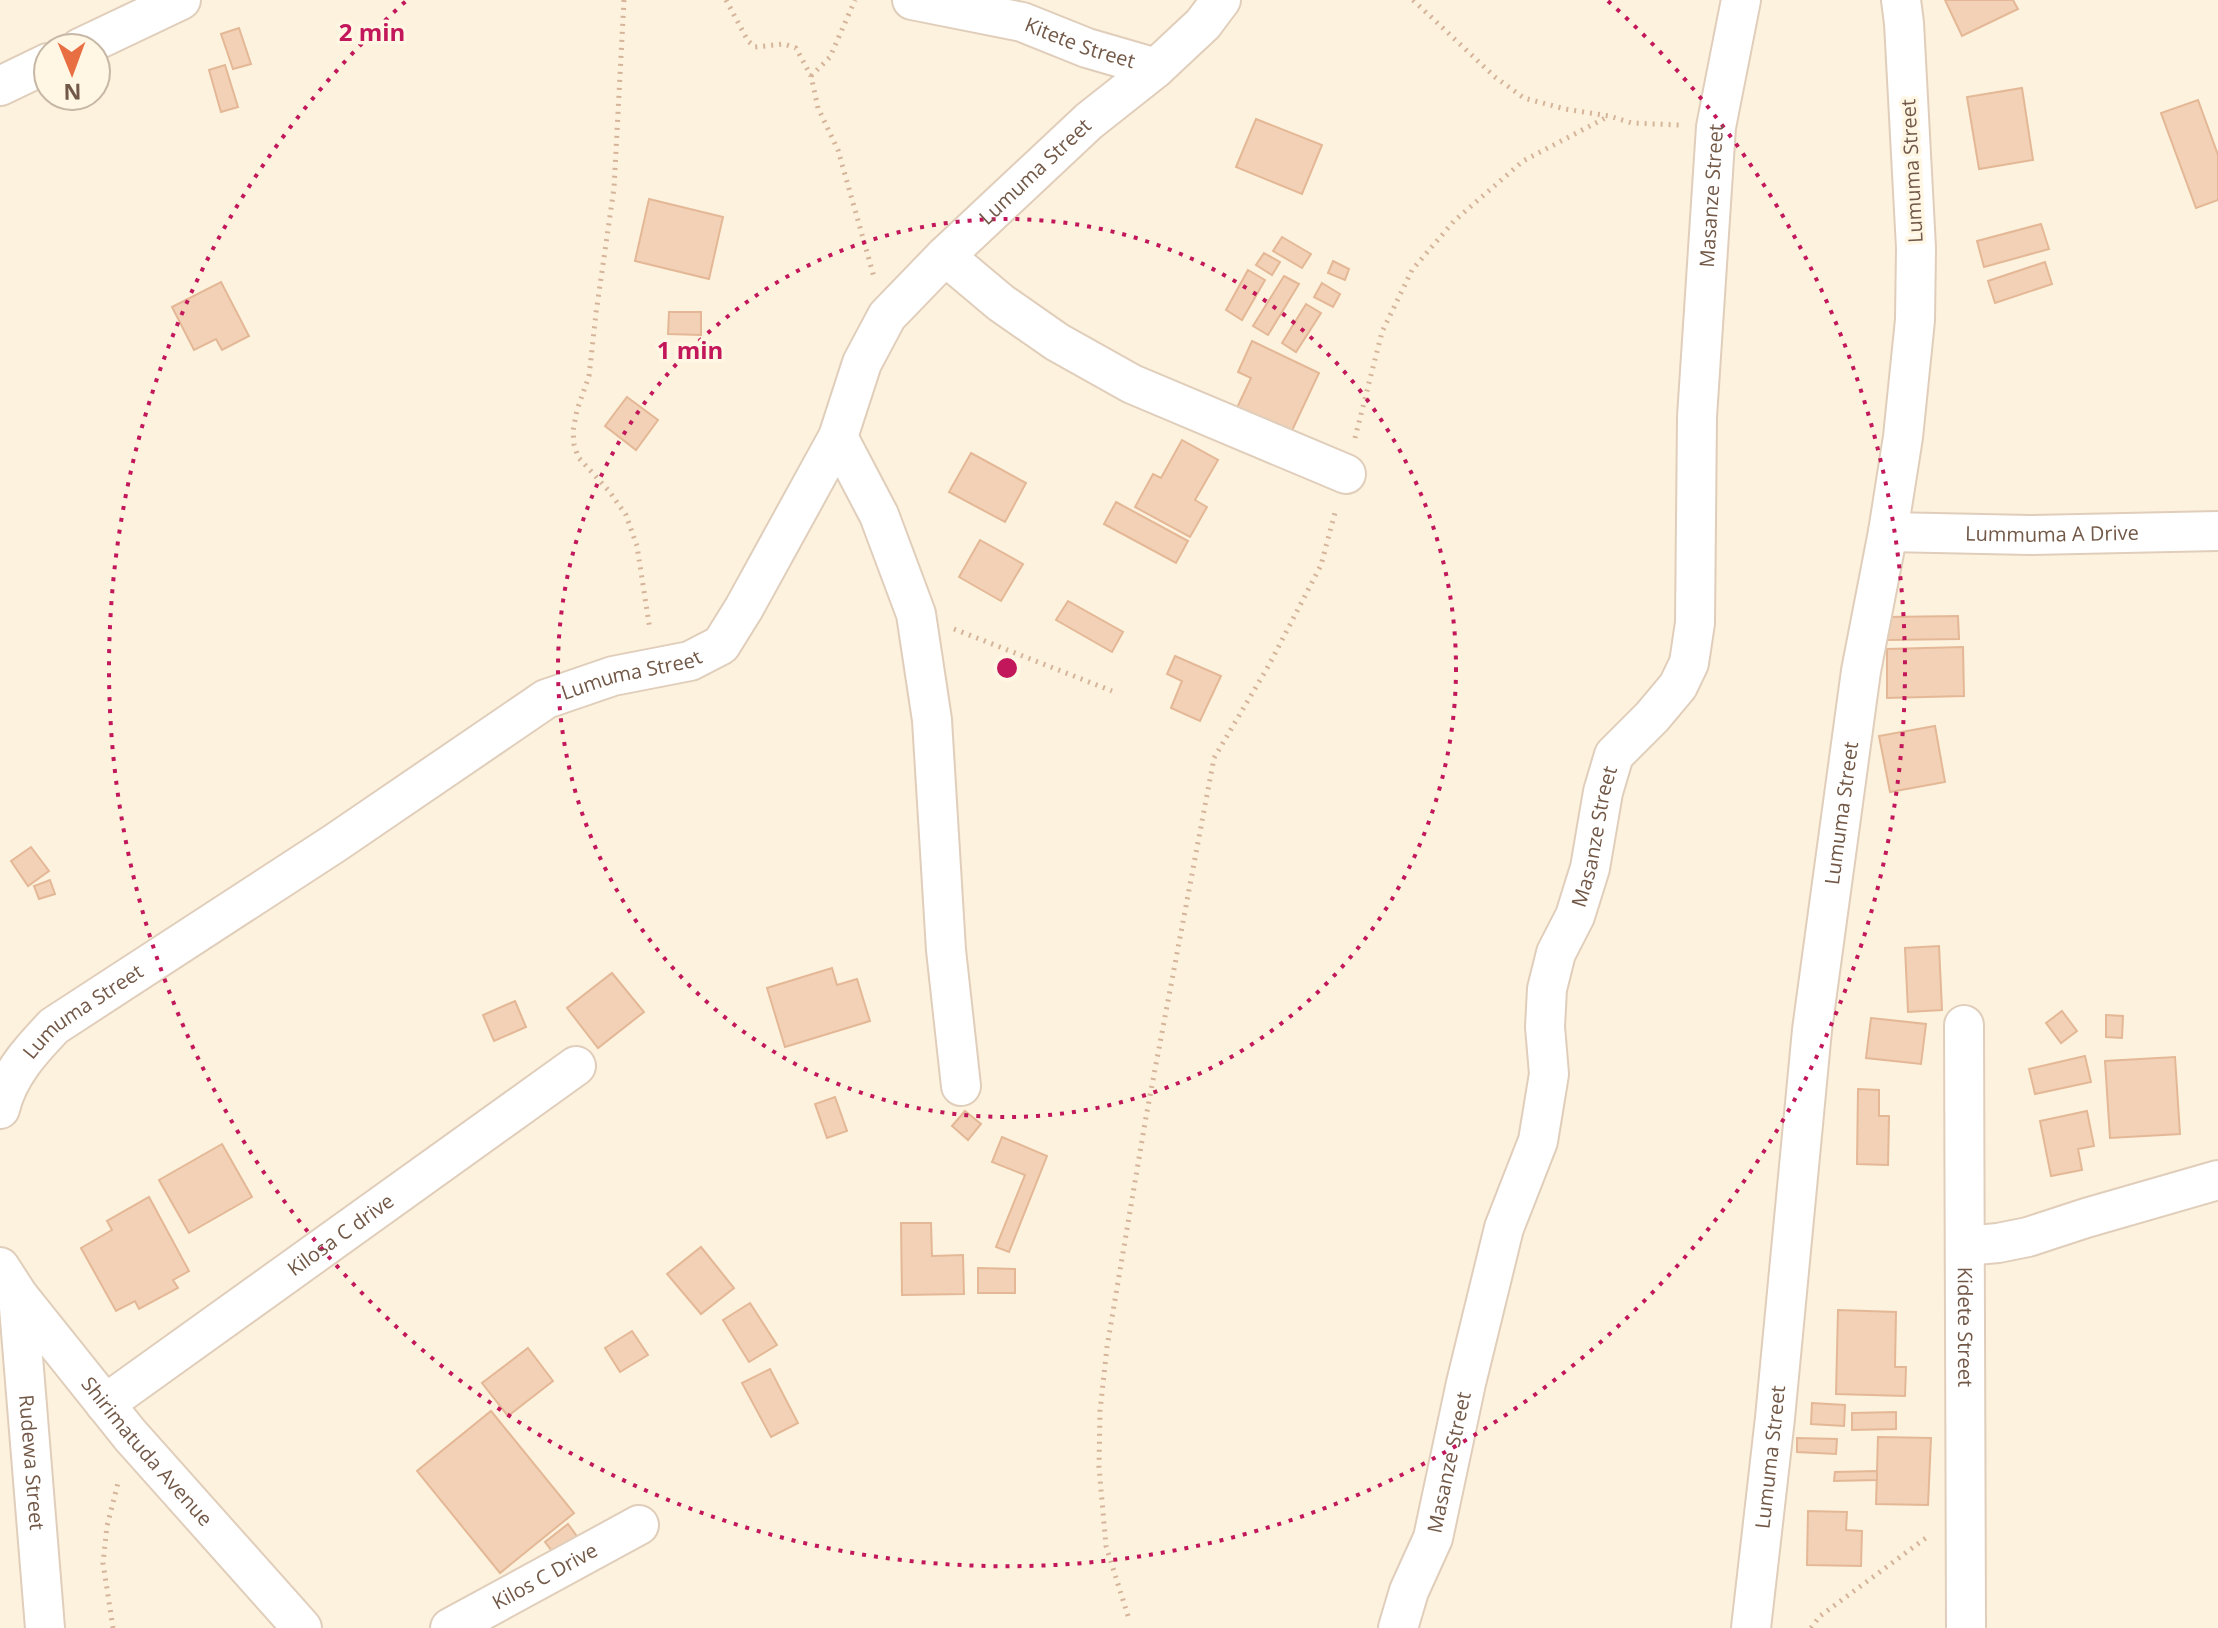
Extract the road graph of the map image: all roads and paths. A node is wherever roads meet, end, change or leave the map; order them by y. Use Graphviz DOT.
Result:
graph roads {
  1 [pos="181,0"];
  2 [pos="624,0"];
  3 [pos="726,0"];
  4 [pos="855,0"];
  5 [pos="912,0"];
  6 [pos="1221,0"];
  7 [pos="1413,0"];
  8 [pos="1741,0"];
  9 [pos="1901,0"];
  10 [pos="112,33"];
  11 [pos="1156,68"];
  12 [pos="32,71"];
  13 [pos="811,76"];
  14 [pos="0,86"];
  15 [pos="1609,116"];
  16 [pos="1716,127"];
  17 [pos="945,256"];
  18 [pos="887,316"];
  19 [pos="838,437"];
  20 [pos="1346,474"];
  21 [pos="2218,531"];
  22 [pos="1888,532"];
  23 [pos="916,614"];
  24 [pos="656,668"];
  25 [pos="1112,691"];
  26 [pos="1964,1025"];
  27 [pos="576,1066"];
  28 [pos="961,1086"];
  29 [pos="0,1109"];
  30 [pos="2218,1180"];
  31 [pos="1965,1246"];
  32 [pos="9,1281"];
  33 [pos="105,1404"];
  34 [pos="130,1435"];
  35 [pos="1967,1508"];
  36 [pos="639,1525"];
  37 [pos="1128,1616"];
  38 [pos="45,1628"];
  39 [pos="113,1628"];
  40 [pos="302,1628"];
  41 [pos="450,1628"];
  42 [pos="1398,1628"];
  43 [pos="1751,1628"];
  44 [pos="1811,1628"];
  45 [pos="1966,1628"];
  1 -- 10 [label="street"];
  2 -- 24 [label="path"];
  3 -- 13 [label="path"];
  4 -- 13 [label="path"];
  5 -- 11 [label="street, Kitete Street"];
  6 -- 11 [label="street, Lumuma Street"];
  7 -- 15 [label="path"];
  8 -- 16 [label="street, Masanze Street"];
  9 -- 22 [label="street, Lumuma Street"];
  11 -- 17 [label="street, Lumuma Street"];
  12 -- 14 [label="street"];
  13 -- 18 [label="path"];
  15 -- 16 [label="path"];
  15 -- 20 [label="path"];
  16 -- 42 [label="street, Masanze Street"];
  17 -- 18 [label="street, Lumuma Street"];
  17 -- 20 [label="street"];
  18 -- 19 [label="street, Lumuma Street"];
  19 -- 23 [label="street"];
  19 -- 24 [label="street, Lumuma Street"];
  20 -- 37 [label="path"];
  21 -- 22 [label="street, Lummuma A Drive"];
  22 -- 43 [label="street, Lumuma Street"];
  23 -- 25 [label="path"];
  23 -- 28 [label="street"];
  24 -- 29 [label="street, Lumuma Street"];
  26 -- 31 [label="street, Kidete Street"];
  27 -- 33 [label="street, Kilosa C drive"];
  30 -- 31 [label="street"];
  31 -- 35 [label="street, Kidete Street"];
  32 -- 33 [label="street, Shirimatuda Avenue"];
  32 -- 38 [label="street, Rudewa Street"];
  33 -- 34 [label="street, Shirimatuda Avenue"];
  34 -- 39 [label="path"];
  34 -- 40 [label="street, Shirimatuda Avenue"];
  35 -- 44 [label="path"];
  35 -- 45 [label="street, Kidete Street"];
  36 -- 41 [label="street, Kilos C Drive"];
}
